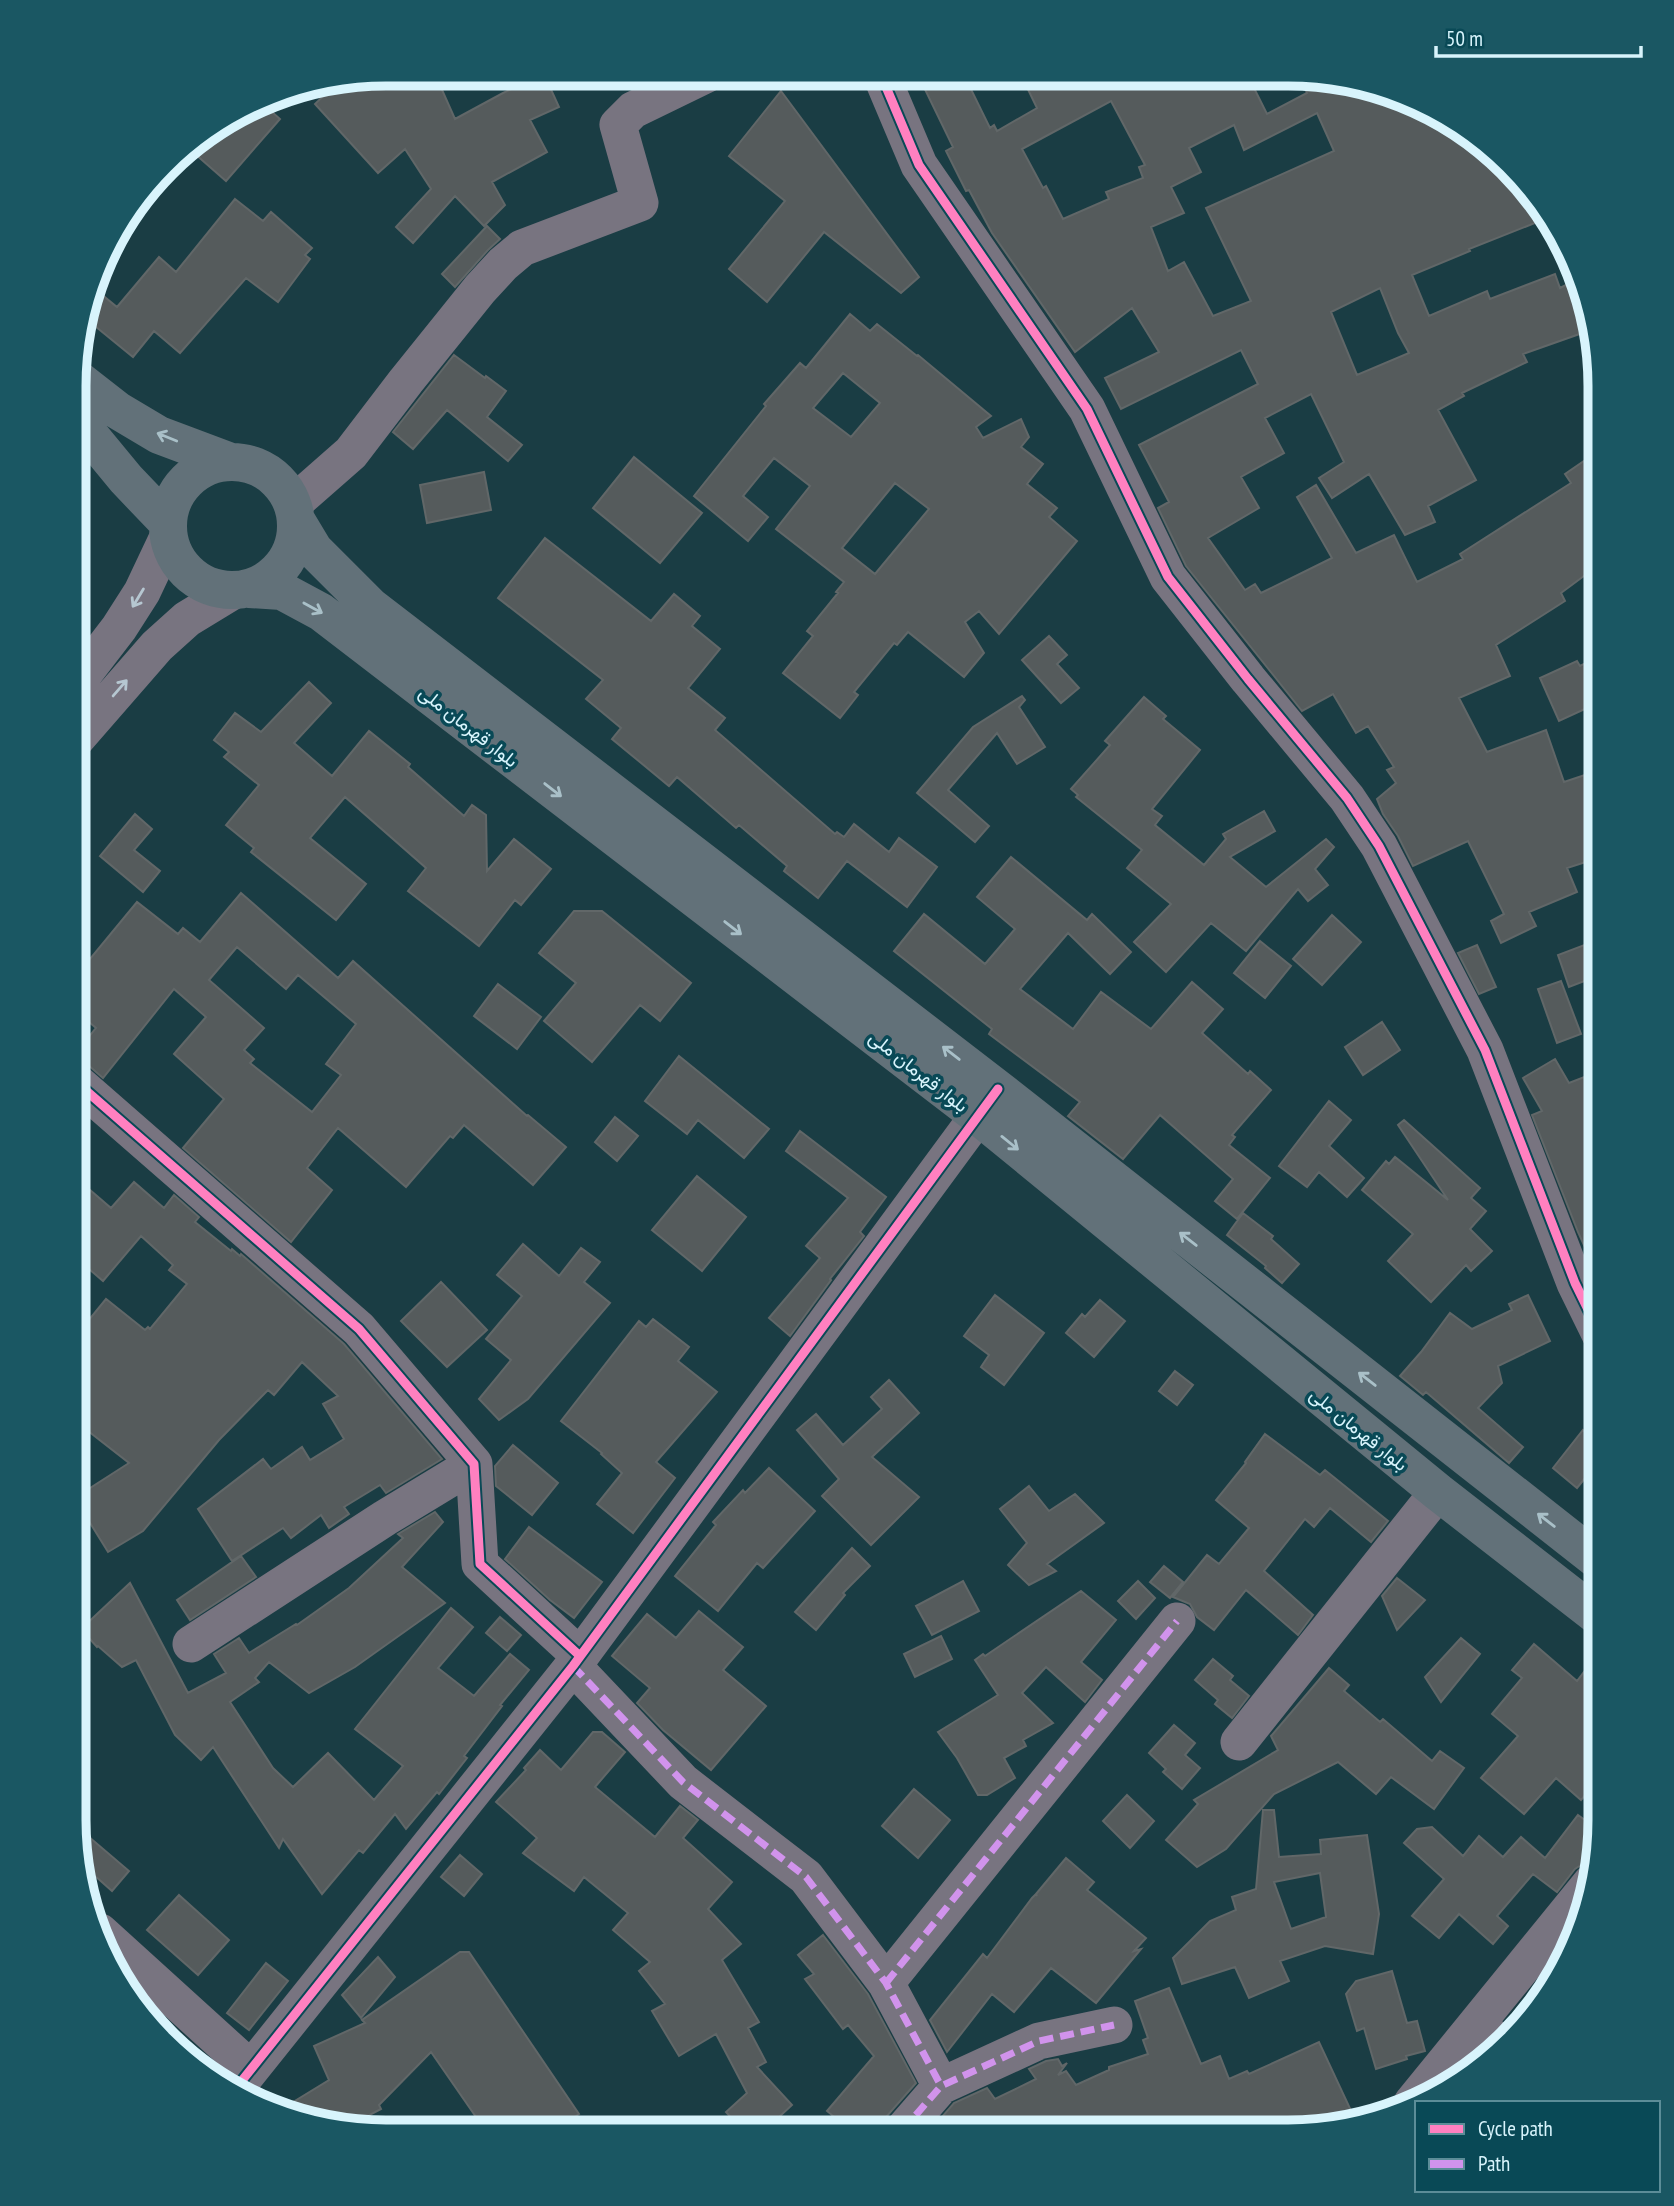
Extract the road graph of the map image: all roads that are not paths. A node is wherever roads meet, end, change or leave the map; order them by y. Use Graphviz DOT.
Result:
graph roads {
  1 [pos="682,86"];
  2 [pos="886,86"];
  3 [pos="86,386"];
  4 [pos="86,434"];
  5 [pos="231,462"];
  6 [pos="295,512"];
  7 [pos="168,530"];
  8 [pos="241,590"];
  9 [pos="86,671"];
  10 [pos="86,727"];
  11 [pos="86,1091"];
  12 [pos="987,1102"];
  13 [pos="1588,1310"];
  14 [pos="474,1464"];
  15 [pos="1438,1492"];
  16 [pos="1588,1553"];
  17 [pos="1588,1609"];
  18 [pos="1178,1621"];
  19 [pos="191,1644"];
  20 [pos="576,1661"];
  21 [pos="1239,1742"];
  22 [pos="1575,1907"];
  23 [pos="114,1947"];
  24 [pos="886,1983"];
  25 [pos="1114,2025"];
  26 [pos="1490,2035"];
  27 [pos="1441,2078"];
  28 [pos="243,2079"];
  29 [pos="941,2086"];
  30 [pos="912,2120"];
  1 -- 6 [label="street"];
  2 -- 13 [label="street"];
  5 -- 3 [label="highway, one-way"];
  4 -- 7 [label="highway"];
  5 -- 6 [label="highway"];
  5 -- 7 [label="highway"];
  6 -- 8 [label="highway"];
  12 -- 6 [label="highway, بلوار قهرمان ملی, one-way"];
  7 -- 8 [label="highway"];
  7 -- 9 [label="street, one-way"];
  10 -- 8 [label="street, one-way"];
  8 -- 12 [label="highway, بلوار قهرمان ملی, one-way"];
  11 -- 14 [label="street"];
  12 -- 15 [label="highway, بلوار قهرمان ملی, one-way"];
  16 -- 12 [label="highway, بلوار قهرمان ملی, one-way"];
  12 -- 20 [label="street"];
  14 -- 19 [label="street"];
  14 -- 20 [label="street"];
  15 -- 17 [label="highway, بلوار قهرمان ملی"];
  15 -- 21 [label="street"];
  18 -- 24 [label="street"];
  20 -- 24 [label="street"];
  20 -- 28 [label="street"];
  22 -- 26 [label="street"];
  23 -- 28 [label="street"];
  24 -- 29 [label="street"];
  25 -- 29 [label="street"];
  26 -- 27 [label="street"];
  29 -- 30 [label="street"];
}
